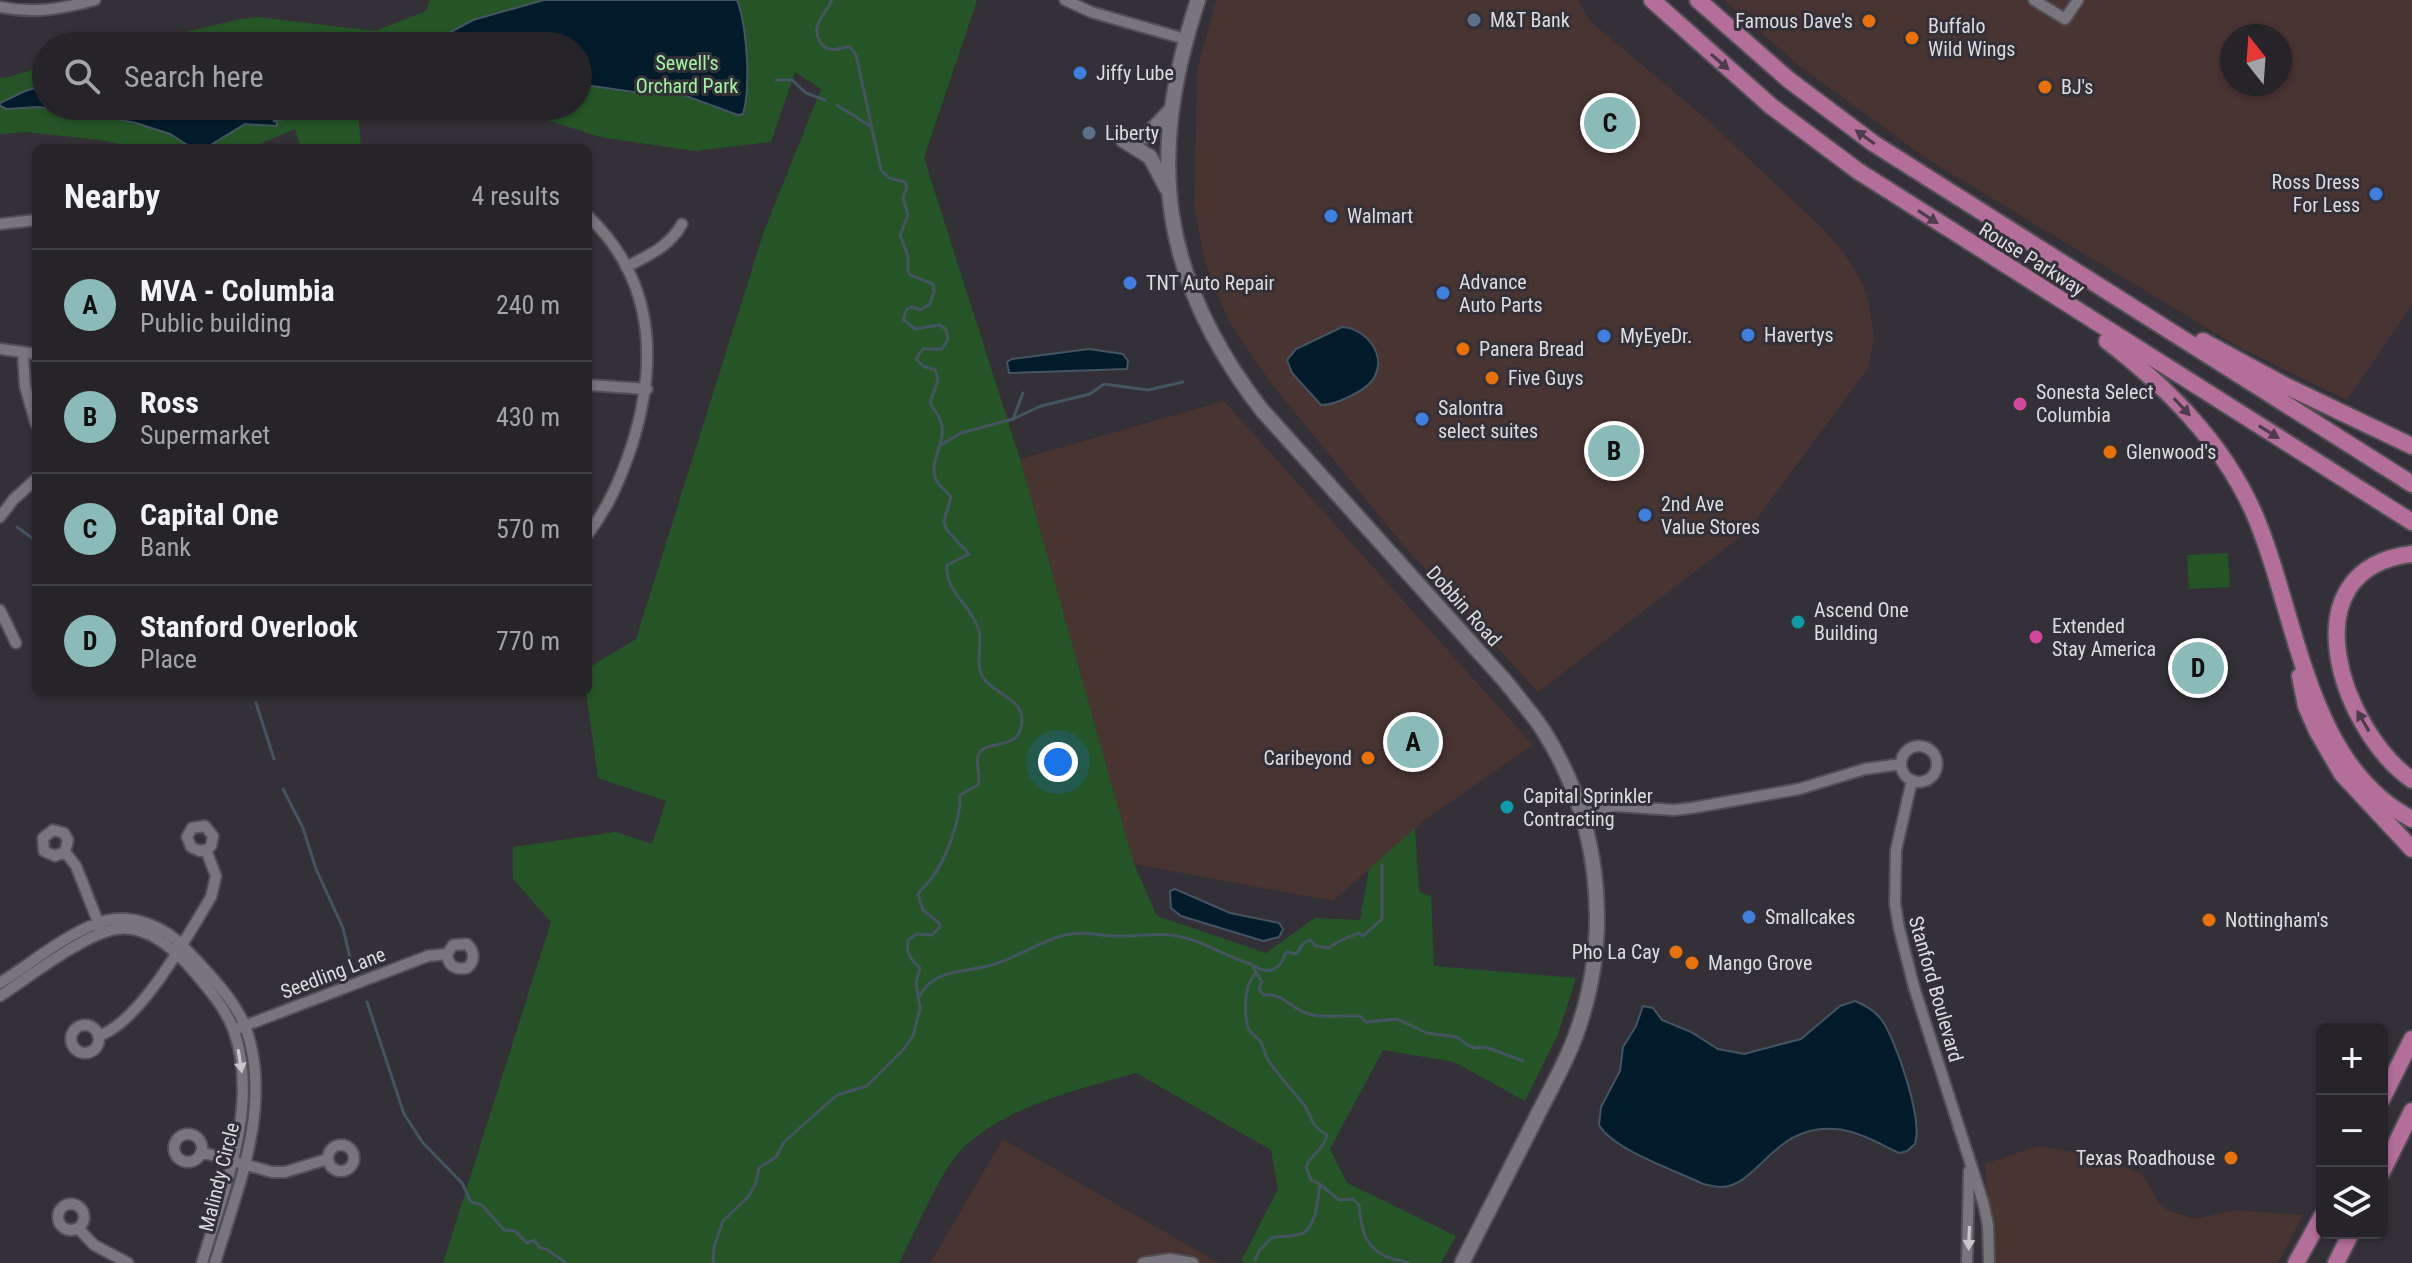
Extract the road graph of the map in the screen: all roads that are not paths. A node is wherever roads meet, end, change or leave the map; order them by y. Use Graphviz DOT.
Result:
graph roads {
  1 [pos="95,0"];
  2 [pos="1065,0"];
  3 [pos="1198,0"];
  4 [pos="1698,0"];
  5 [pos="2034,0"];
  6 [pos="2078,0"];
  7 [pos="1655,3"];
  8 [pos="0,7"];
  9 [pos="1185,39"];
  10 [pos="1171,110"];
  11 [pos="1169,194"];
  12 [pos="32,220"];
  13 [pos="592,220"];
  14 [pos="0,224"];
  15 [pos="682,224"];
  16 [pos="626,267"];
  17 [pos="2071,270"];
  18 [pos="2037,286"];
  19 [pos="0,349"];
  20 [pos="23,354"];
  21 [pos="32,354"];
  22 [pos="592,385"];
  23 [pos="647,389"];
  24 [pos="32,410"];
  25 [pos="2412,446"];
  26 [pos="32,483"];
  27 [pos="2412,484"];
  28 [pos="0,517"];
  29 [pos="2412,522"];
  30 [pos="592,528"];
  31 [pos="2412,554"];
  32 [pos="0,610"];
  33 [pos="16,643"];
  34 [pos="2298,647"];
  35 [pos="1901,764"];
  36 [pos="1912,780"];
  37 [pos="2412,780"];
  38 [pos="1582,813"];
  39 [pos="2412,819"];
  40 [pos="2412,849"];
  41 [pos="206,850"];
  42 [pos="65,852"];
  43 [pos="100,928"];
  44 [pos="179,948"];
  45 [pos="447,954"];
  46 [pos="1,992"];
  47 [pos="2412,1026"];
  48 [pos="239,1028"];
  49 [pos="98,1036"];
  50 [pos="2412,1039"];
  51 [pos="2394,1075"];
  52 [pos="2384,1095"];
  53 [pos="2412,1111"];
  54 [pos="201,1152"];
  55 [pos="1968,1157"];
  56 [pos="328,1159"];
  57 [pos="238,1163"];
  58 [pos="2384,1167"];
  59 [pos="2316,1227"];
  60 [pos="78,1228"];
  61 [pos="2348,1239"];
  62 [pos="128,1263"];
  63 [pos="202,1263"];
  64 [pos="215,1263"];
  65 [pos="1143,1263"];
  66 [pos="1193,1263"];
  67 [pos="1462,1263"];
  68 [pos="1967,1263"];
  69 [pos="1989,1263"];
  70 [pos="2296,1263"];
  71 [pos="2336,1263"];
  1 -- 8 [label="street"];
  2 -- 9 [label="street"];
  3 -- 9 [label="street, Dobbin Road"];
  17 -- 4 [label="main road, Rouse Parkway, one-way"];
  5 -- 6 [label="street"];
  7 -- 18 [label="main road, Rouse Parkway, one-way"];
  9 -- 10 [label="street, Dobbin Road"];
  10 -- 11 [label="street, Dobbin Road"];
  10 -- 11 [label="street"];
  11 -- 38 [label="street, Dobbin Road"];
  12 -- 14 [label="street"];
  13 -- 16 [label="street"];
  15 -- 16 [label="street"];
  16 -- 23 [label="street"];
  17 -- 25 [label="main road"];
  17 -- 27 [label="main road, Rouse Parkway"];
  18 -- 29 [label="main road, Rouse Parkway, one-way"];
  18 -- 34 [label="main road, one-way"];
  19 -- 20 [label="street"];
  20 -- 21 [label="street"];
  20 -- 24 [label="street"];
  22 -- 23 [label="street"];
  23 -- 30 [label="street"];
  26 -- 28 [label="street"];
  37 -- 31 [label="main road, one-way"];
  32 -- 33 [label="street"];
  34 -- 39 [label="main road"];
  34 -- 40 [label="main road"];
  35 -- 36 [label="street"];
  35 -- 36 [label="street"];
  35 -- 38 [label="street"];
  36 -- 55 [label="street, Stanford Boulevard"];
  38 -- 67 [label="street, Dobbin Road"];
  41 -- 44 [label="street"];
  42 -- 43 [label="street"];
  43 -- 44 [label="street, Malindy Circle"];
  43 -- 46 [label="street"];
  44 -- 48 [label="street, Malindy Circle"];
  44 -- 49 [label="street"];
  45 -- 48 [label="street, Seedling Lane"];
  47 -- 51 [label="main road"];
  48 -- 57 [label="street, Malindy Circle"];
  50 -- 51 [label="main road"];
  51 -- 52 [label="main road"];
  53 -- 58 [label="main road"];
  54 -- 57 [label="street"];
  55 -- 68 [label="street, Stanford Boulevard, one-way"];
  55 -- 69 [label="street, Stanford Boulevard"];
  56 -- 57 [label="street"];
  57 -- 63 [label="street, Malindy Circle"];
  57 -- 64 [label="street, Malindy Circle"];
  59 -- 70 [label="main road"];
  60 -- 62 [label="street"];
  61 -- 71 [label="main road"];
  65 -- 66 [label="street"];
}
